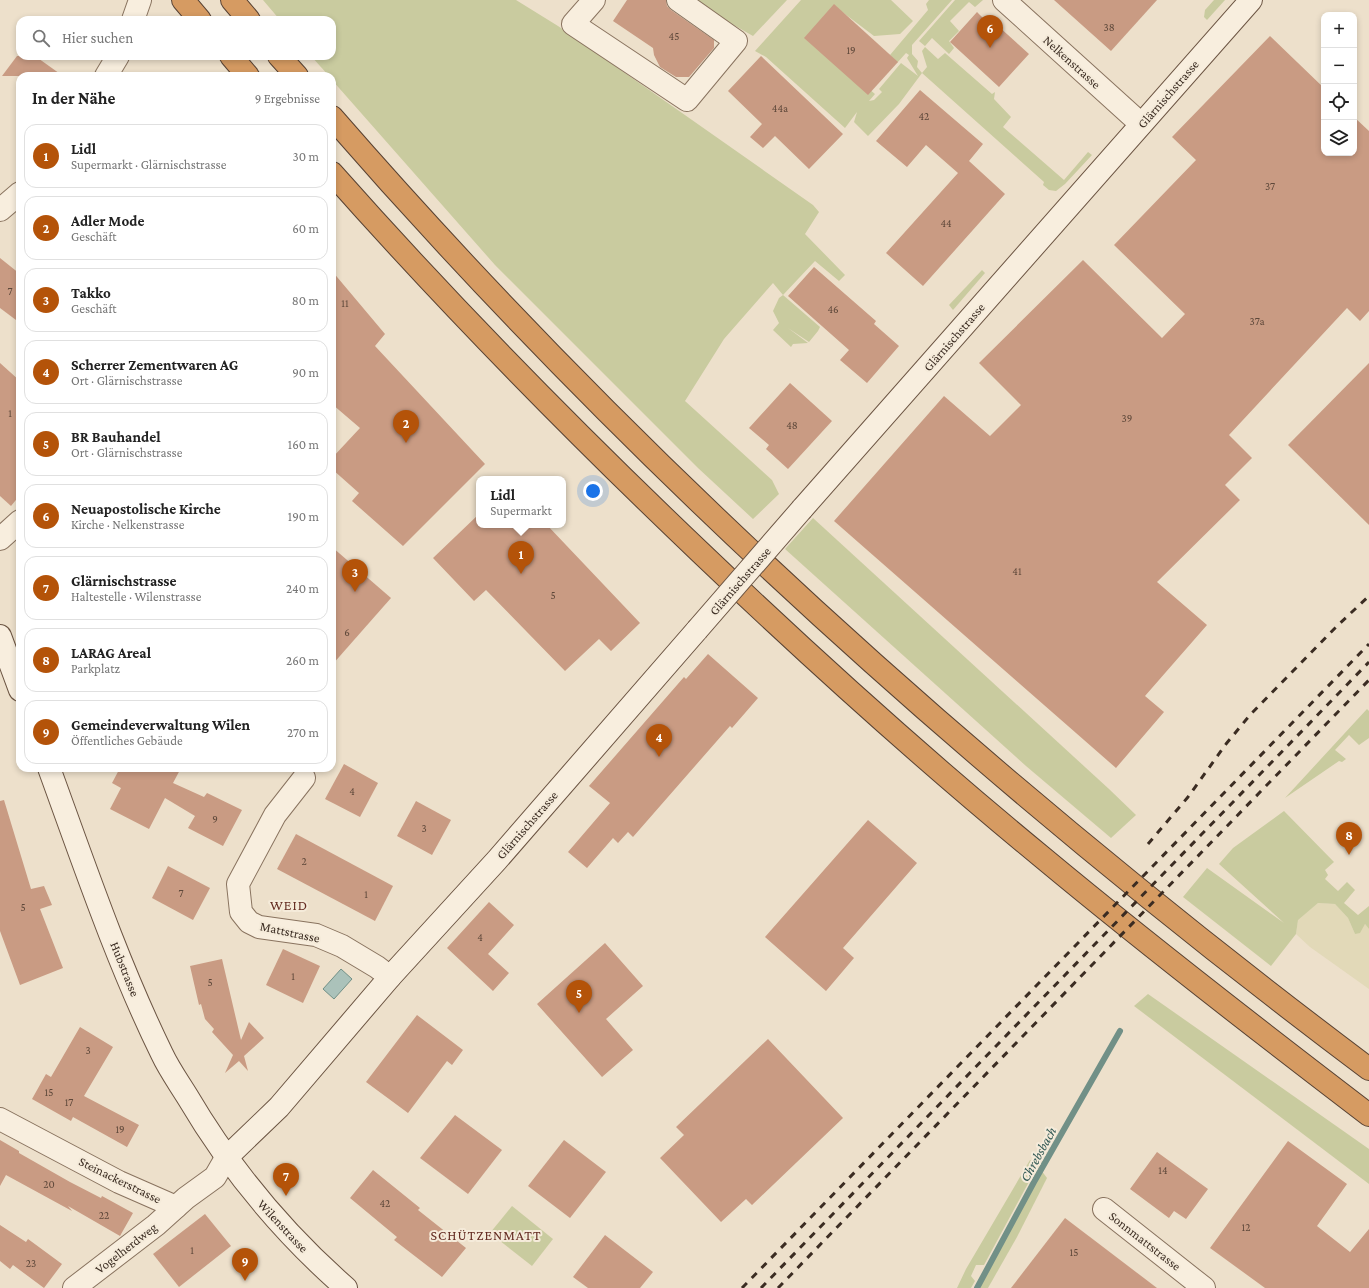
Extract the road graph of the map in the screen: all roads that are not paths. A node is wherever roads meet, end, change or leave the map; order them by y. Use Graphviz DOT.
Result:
graph roads {
  1 [pos="140,0"];
  2 [pos="183,0"];
  3 [pos="232,0"];
  4 [pos="594,0"];
  5 [pos="678,0"];
  6 [pos="1004,0"];
  7 [pos="1251,0"];
  8 [pos="134,16"];
  9 [pos="197,16"];
  10 [pos="246,16"];
  11 [pos="116,60"];
  12 [pos="234,60"];
  13 [pos="283,60"];
  14 [pos="108,72"];
  15 [pos="245,72"];
  16 [pos="294,72"];
  17 [pos="336,121"];
  18 [pos="1142,124"];
  19 [pos="336,177"];
  20 [pos="16,196"];
  21 [pos="0,210"];
  22 [pos="16,525"];
  23 [pos="0,539"];
  24 [pos="0,636"];
  25 [pos="16,679"];
  26 [pos="50,772"];
  27 [pos="304,778"];
  28 [pos="390,977"];
  29 [pos="1369,1069"];
  30 [pos="1369,1115"];
  31 [pos="0,1119"];
  32 [pos="226,1158"];
  33 [pos="176,1207"];
  34 [pos="1104,1209"];
  35 [pos="74,1288"];
  36 [pos="346,1288"];
  37 [pos="1204,1288"];
  1 -- 8 [label="street"];
  2 -- 9 [label="highway"];
  3 -- 10 [label="highway"];
  4 -- 5 [label="street"];
  6 -- 18 [label="street, Nelkenstrasse"];
  7 -- 18 [label="street, Glärnischstrasse"];
  11 -- 14 [label="street"];
  12 -- 15 [label="highway"];
  13 -- 16 [label="highway"];
  17 -- 29 [label="highway"];
  18 -- 28 [label="street, Glärnischstrasse, bridge"];
  19 -- 30 [label="highway"];
  20 -- 21 [label="street"];
  22 -- 23 [label="street"];
  24 -- 25 [label="street"];
  26 -- 32 [label="street, Hubstrasse"];
  27 -- 28 [label="street, Mattstrasse"];
  28 -- 32 [label="street, Glärnischstrasse"];
  31 -- 33 [label="street, Steinackerstrasse"];
  32 -- 33 [label="street, Steinackerstrasse"];
  32 -- 36 [label="street, Wilenstrasse"];
  33 -- 35 [label="street, Vogelherdweg"];
  34 -- 37 [label="street, Sonnmattstrasse"];
}
